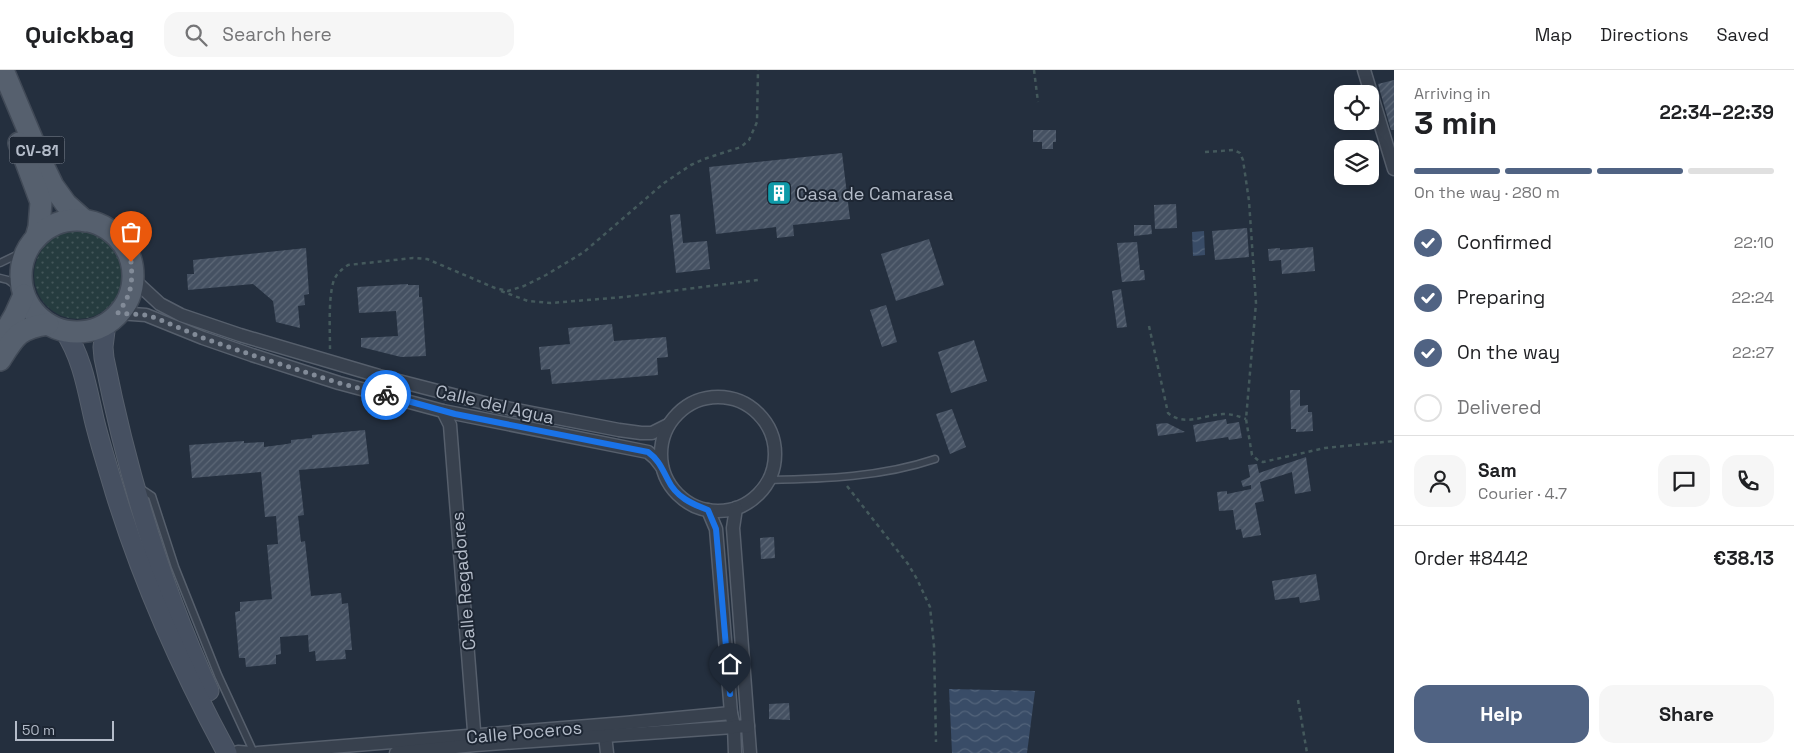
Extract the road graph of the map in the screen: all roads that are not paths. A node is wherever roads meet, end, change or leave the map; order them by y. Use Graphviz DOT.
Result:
graph roads {
  1 [pos="3,70"];
  2 [pos="1364,70"];
  3 [pos="0,91"];
  4 [pos="1394,169"];
  5 [pos="85,221"];
  6 [pos="32,244"];
  7 [pos="0,263"];
  8 [pos="0,278"];
  9 [pos="133,279"];
  10 [pos="23,292"];
  11 [pos="112,318"];
  12 [pos="56,327"];
  13 [pos="0,340"];
  14 [pos="0,360"];
  15 [pos="443,411"];
  16 [pos="466,416"];
  17 [pos="668,424"];
  18 [pos="935,459"];
  19 [pos="662,467"];
  20 [pos="769,480"];
  21 [pos="736,508"];
  22 [pos="708,510"];
  23 [pos="731,713"];
  24 [pos="734,726"];
  25 [pos="748,726"];
  26 [pos="606,735"];
  27 [pos="479,745"];
  28 [pos="245,753"];
  29 [pos="396,753"];
  30 [pos="607,753"];
  31 [pos="735,753"];
  32 [pos="750,753"];
  1 -- 5 [label="main road, CV-81"];
  2 -- 4 [label="street"];
  3 -- 6 [label="main road, CV-81"];
  5 -- 6 [label="main road"];
  5 -- 9 [label="main road"];
  6 -- 7 [label="lane"];
  6 -- 10 [label="main road"];
  8 -- 10 [label="lane"];
  9 -- 11 [label="main road"];
  9 -- 17 [label="street, Calle del Agua"];
  10 -- 12 [label="main road"];
  10 -- 13 [label="main road"];
  11 -- 12 [label="main road"];
  11 -- 15 [label="street, Calle del Agua"];
  11 -- 28 [label="street"];
  12 -- 14 [label="main road"];
  12 -- 28 [label="street"];
  15 -- 16 [label="street, Calle del Agua"];
  15 -- 27 [label="street, Calle Regadores"];
  16 -- 19 [label="street, Calle del Agua"];
  16 -- 27 [label="street, Calle Regadores"];
  17 -- 19 [label="street"];
  17 -- 20 [label="street"];
  18 -- 20 [label="lane"];
  19 -- 22 [label="street"];
  20 -- 21 [label="street"];
  21 -- 22 [label="street"];
  21 -- 25 [label="street"];
  22 -- 23 [label="street"];
  23 -- 24 [label="street"];
  23 -- 27 [label="street, Calle Poceros"];
  24 -- 25 [label="street, Calle Poceros"];
  24 -- 26 [label="street, Calle Poceros"];
  24 -- 31 [label="street"];
  25 -- 32 [label="street"];
  26 -- 27 [label="street, Calle Poceros"];
  26 -- 30 [label="street"];
  27 -- 28 [label="street, Calle Poceros"];
  27 -- 29 [label="street, Calle Poceros"];
}
